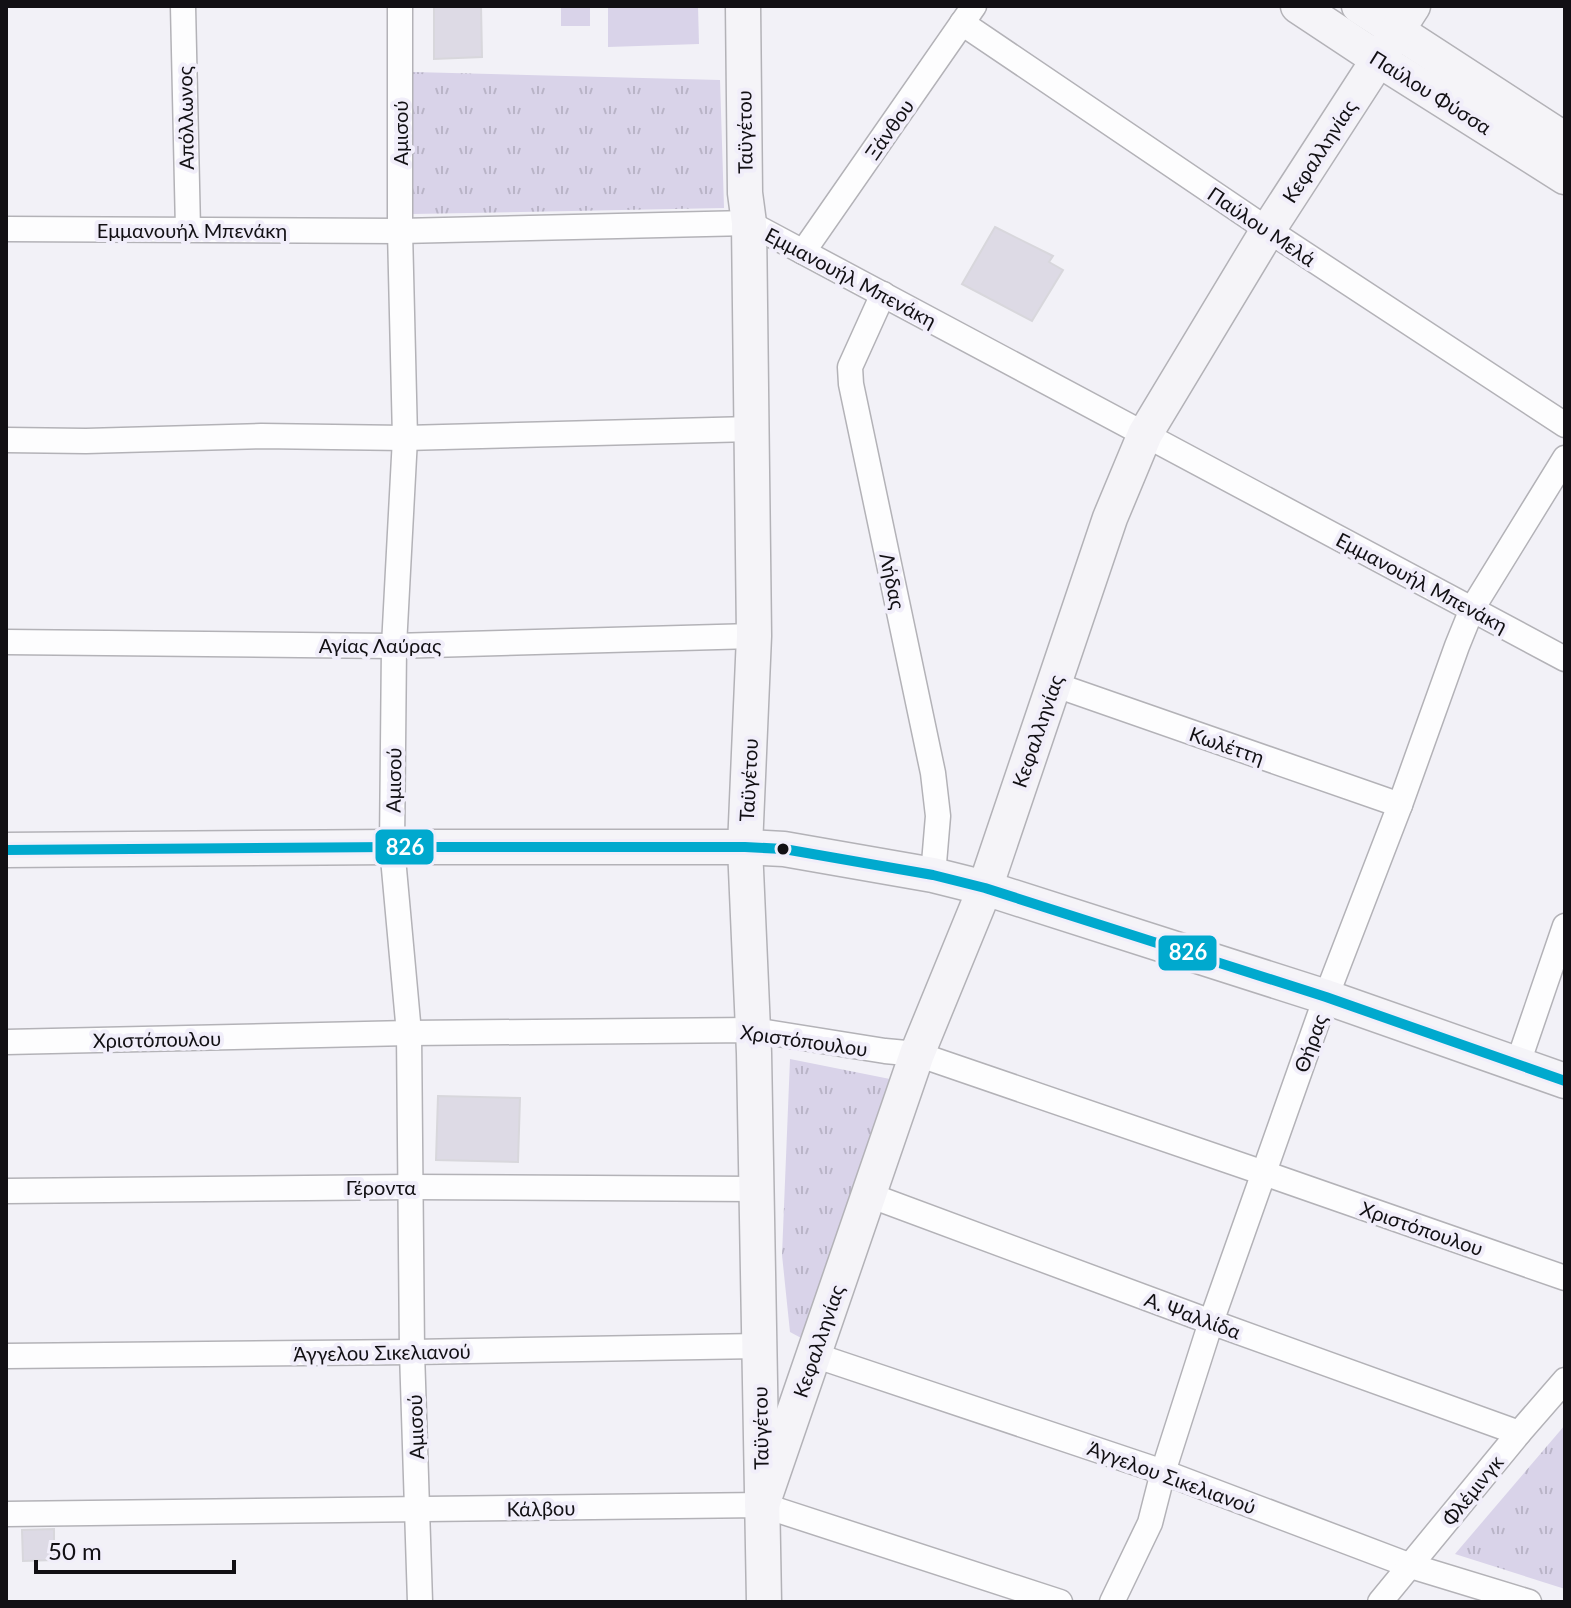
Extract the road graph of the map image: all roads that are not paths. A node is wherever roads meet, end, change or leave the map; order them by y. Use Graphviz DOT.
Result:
graph roads {
  1 [pos="183,6"];
  2 [pos="400,6"];
  3 [pos="743,6"];
  4 [pos="1298,6"];
  5 [pos="1359,6"];
  6 [pos="968,14"];
  7 [pos="1396,32"];
  8 [pos="1565,140"];
  9 [pos="1565,177"];
  10 [pos="749,223"];
  11 [pos="6,229"];
  12 [pos="188,230"];
  13 [pos="1268,230"];
  14 [pos="400,231"];
  15 [pos="803,252"];
  16 [pos="883,294"];
  17 [pos="1565,425"];
  18 [pos="752,429"];
  19 [pos="1145,434"];
  20 [pos="405,438"];
  21 [pos="6,440"];
  22 [pos="1565,458"];
  23 [pos="1472,609"];
  24 [pos="754,636"];
  25 [pos="6,642"];
  26 [pos="394,646"];
  27 [pos="1565,659"];
  28 [pos="1053,684"];
  29 [pos="1400,805"];
  30 [pos="392,847"];
  31 [pos="745,847"];
  32 [pos="6,850"];
  33 [pos="933,875"];
  34 [pos="985,888"];
  35 [pos="1565,926"];
  36 [pos="1326,997"];
  37 [pos="753,1030"];
  38 [pos="409,1033"];
  39 [pos="6,1042"];
  40 [pos="917,1054"];
  41 [pos="1517,1066"];
  42 [pos="1565,1081"];
  43 [pos="1264,1173"];
  44 [pos="411,1187"];
  45 [pos="756,1189"];
  46 [pos="6,1191"];
  47 [pos="869,1195"];
  48 [pos="1565,1278"];
  49 [pos="1211,1322"];
  50 [pos="759,1346"];
  51 [pos="412,1352"];
  52 [pos="814,1355"];
  53 [pos="6,1356"];
  54 [pos="1565,1380"];
  55 [pos="1519,1433"];
  56 [pos="1163,1472"];
  57 [pos="762,1505"];
  58 [pos="418,1510"];
  59 [pos="6,1514"];
  60 [pos="1411,1566"];
  61 [pos="420,1602"];
  62 [pos="764,1602"];
  63 [pos="1060,1602"];
  64 [pos="1112,1602"];
  65 [pos="1380,1602"];
  66 [pos="1529,1602"];
  1 -- 12 [label="street, Απόλλωνος"];
  2 -- 14 [label="street, Αμισού"];
  3 -- 10 [label="street, Ταϋγέτου"];
  4 -- 7 [label="street, Παύλου Φύσσα"];
  5 -- 7 [label="street, Παύλου Φύσσα"];
  6 -- 13 [label="street, Παύλου Μελά"];
  6 -- 15 [label="street, Ξάνθου"];
  7 -- 8 [label="street, Παύλου Φύσσα"];
  7 -- 9 [label="street, Παύλου Φύσσα"];
  7 -- 13 [label="street, Κεφαλληνίας"];
  10 -- 14 [label="street, Εμμανουήλ Μπενάκη"];
  10 -- 15 [label="street, Εμμανουήλ Μπενάκη"];
  10 -- 18 [label="street, Ταϋγέτου"];
  11 -- 12 [label="street, Εμμανουήλ Μπενάκη"];
  12 -- 14 [label="street, Εμμανουήλ Μπενάκη"];
  13 -- 17 [label="street, Παύλου Μελά"];
  13 -- 19 [label="street, Κεφαλληνίας"];
  14 -- 20 [label="street, Αμισού"];
  15 -- 16 [label="street, Εμμανουήλ Μπενάκη"];
  16 -- 19 [label="street, Εμμανουήλ Μπενάκη"];
  16 -- 33 [label="street, Λήδας"];
  18 -- 20 [label="street"];
  18 -- 24 [label="street, Ταϋγέτου"];
  19 -- 23 [label="street, Εμμανουήλ Μπενάκη"];
  19 -- 28 [label="street, Κεφαλληνίας"];
  20 -- 21 [label="street"];
  20 -- 26 [label="street, Αμισού"];
  22 -- 23 [label="street, Θήρας"];
  23 -- 27 [label="street, Εμμανουήλ Μπενάκη"];
  23 -- 29 [label="street, Θήρας"];
  24 -- 26 [label="street, Αγίας Λαύρας"];
  24 -- 31 [label="street, Ταϋγέτου"];
  25 -- 26 [label="street, Αγίας Λαύρας"];
  26 -- 30 [label="street, Αμισού"];
  28 -- 29 [label="street, Κωλέττη"];
  28 -- 34 [label="street, Κεφαλληνίας"];
  29 -- 36 [label="street, Θήρας"];
  30 -- 31 [label="street"];
  30 -- 32 [label="street"];
  30 -- 38 [label="street, Αμισού"];
  31 -- 33 [label="street"];
  31 -- 37 [label="street, Ταϋγέτου"];
  33 -- 34 [label="street"];
  34 -- 36 [label="street"];
  34 -- 40 [label="street, Κεφαλληνίας"];
  35 -- 41 [label="street"];
  36 -- 41 [label="street"];
  36 -- 43 [label="street, Θήρας"];
  37 -- 38 [label="street, Χριστόπουλου"];
  37 -- 40 [label="street, Χριστόπουλου"];
  37 -- 45 [label="street, Ταϋγέτου"];
  38 -- 39 [label="street, Χριστόπουλου"];
  38 -- 44 [label="street, Αμισού"];
  40 -- 43 [label="street, Χριστόπουλου"];
  40 -- 47 [label="street, Κεφαλληνίας"];
  41 -- 42 [label="street"];
  43 -- 48 [label="street, Χριστόπουλου"];
  43 -- 49 [label="street, Θήρας"];
  44 -- 45 [label="street, Γέροντα"];
  44 -- 46 [label="street, Γέροντα"];
  44 -- 51 [label="street, Αμισού"];
  45 -- 50 [label="street, Ταϋγέτου"];
  47 -- 49 [label="street, Α. Ψαλλίδα"];
  47 -- 52 [label="street, Κεφαλληνίας"];
  49 -- 55 [label="street, Α. Ψαλλίδα"];
  49 -- 56 [label="street, Θήρας"];
  50 -- 51 [label="street, Άγγελου Σικελιανού"];
  50 -- 57 [label="street, Ταϋγέτου"];
  51 -- 53 [label="street, Άγγελου Σικελιανού"];
  51 -- 58 [label="street, Αμισού"];
  52 -- 56 [label="street, Άγγελου Σικελιανού"];
  52 -- 57 [label="street, Κεφαλληνίας"];
  54 -- 55 [label="street, Φλέμινγκ"];
  55 -- 60 [label="street, Φλέμινγκ"];
  56 -- 60 [label="street, Άγγελου Σικελιανού"];
  56 -- 64 [label="street, Θήρας"];
  57 -- 58 [label="street, Κάλβου"];
  57 -- 62 [label="street, Ταϋγέτου"];
  57 -- 63 [label="street, Κάλβου"];
  58 -- 59 [label="street, Κάλβου"];
  58 -- 61 [label="street, Αμισού"];
  60 -- 65 [label="street, Φλέμινγκ"];
  60 -- 66 [label="street, Άγγελου Σικελιανού"];
}
